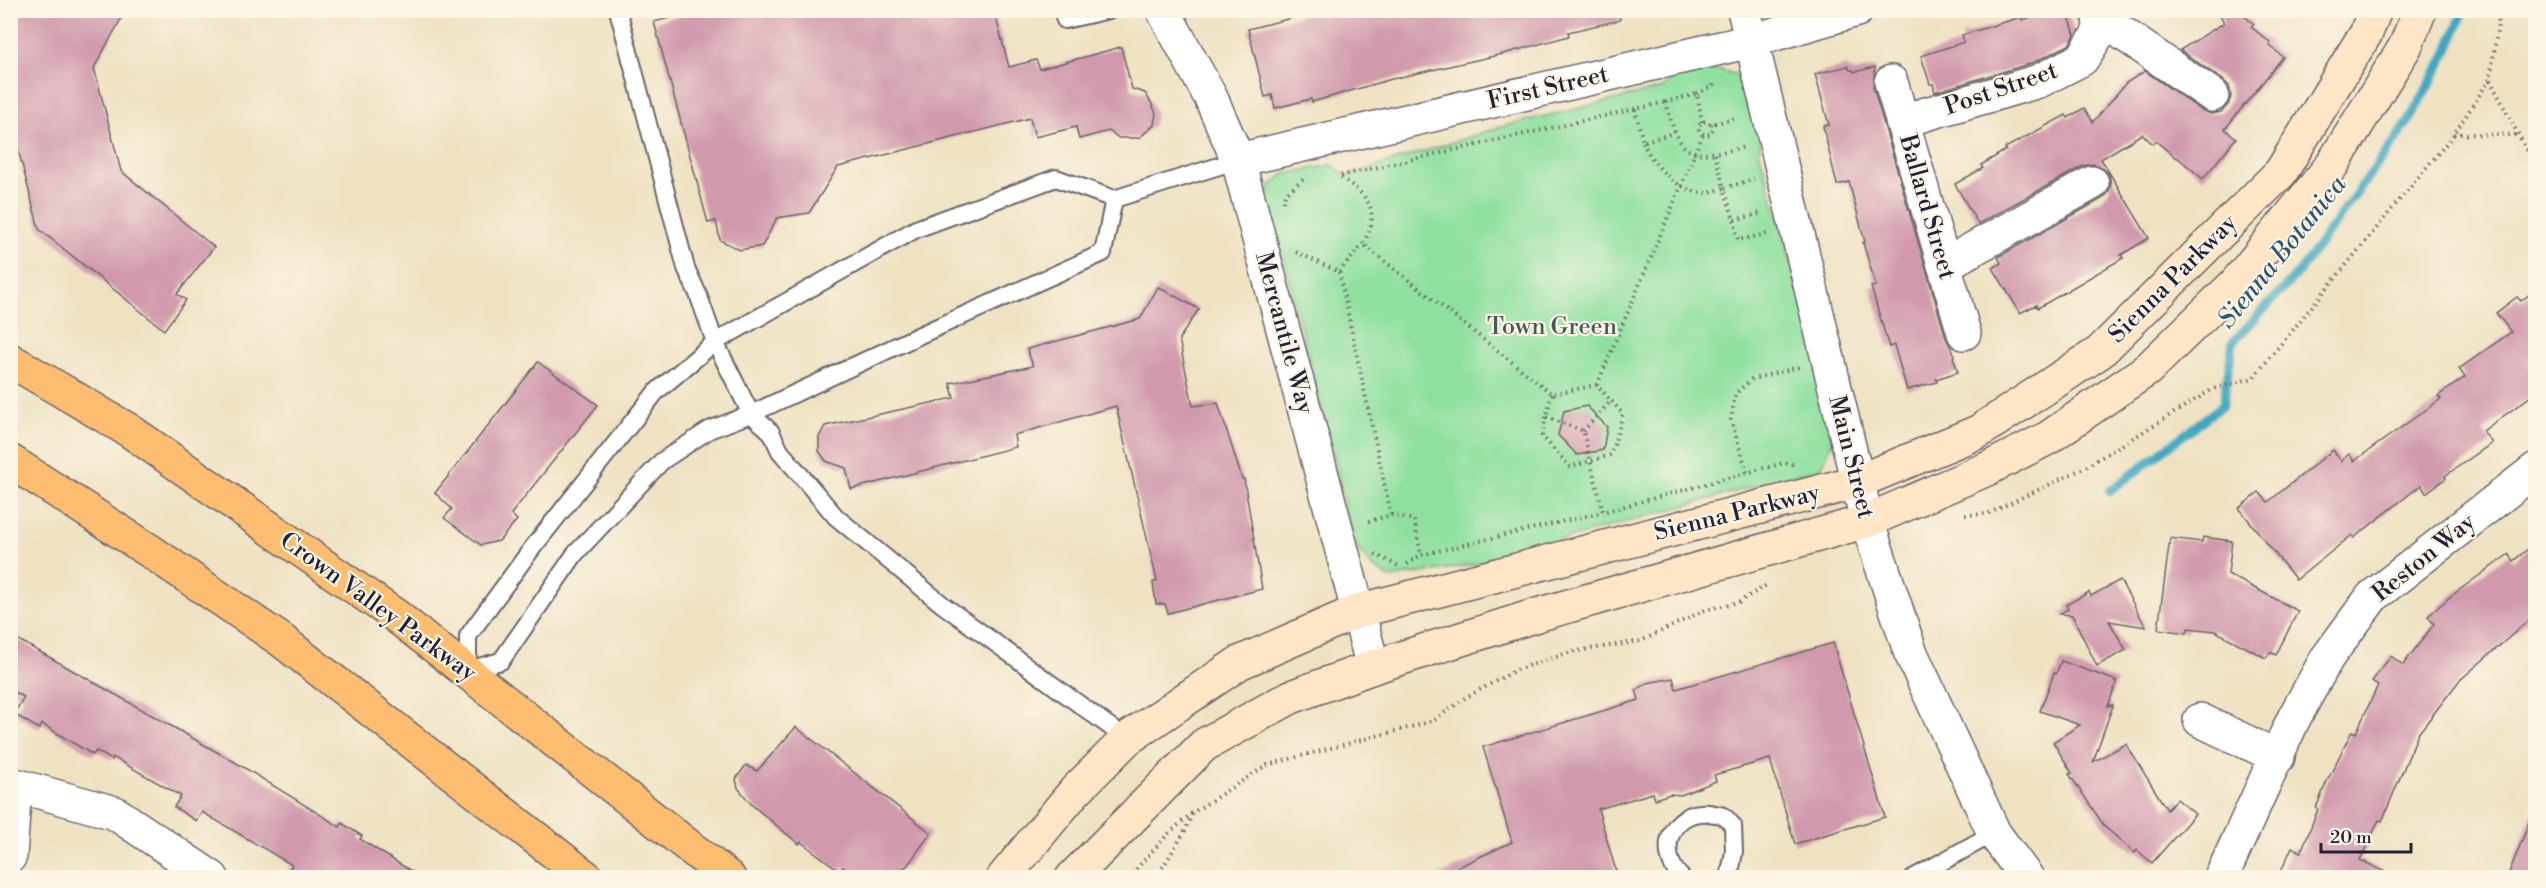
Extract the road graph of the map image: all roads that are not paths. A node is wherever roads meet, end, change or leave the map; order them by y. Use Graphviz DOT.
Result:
graph roads {
  1 [pos="618,10"];
  2 [pos="1062,10"];
  3 [pos="1109,10"];
  4 [pos="1163,10"];
  5 [pos="1857,10"];
  6 [pos="2375,10"];
  7 [pos="2420,10"];
  8 [pos="2099,14"];
  9 [pos="1748,26"];
  10 [pos="1891,82"];
  11 [pos="2212,94"];
  12 [pos="1902,121"];
  13 [pos="1238,160"];
  14 [pos="2092,183"];
  15 [pos="1114,199"];
  16 [pos="1944,265"];
  17 [pos="1964,333"];
  18 [pos="714,342"];
  19 [pos="10,360"];
  20 [pos="751,414"];
  21 [pos="10,461"];
  22 [pos="2535,470"];
  23 [pos="1857,482"];
  24 [pos="10,483"];
  25 [pos="1866,521"];
  26 [pos="150,551"];
  27 [pos="1358,611"];
  28 [pos="1373,667"];
  29 [pos="468,670"];
  30 [pos="2200,720"];
  31 [pos="1127,739"];
  32 [pos="2278,757"];
  33 [pos="1994,833"];
  34 [pos="10,856"];
  35 [pos="212,878"];
  36 [pos="587,878"];
  37 [pos="729,878"];
  38 [pos="1003,878"];
  39 [pos="1072,878"];
  40 [pos="1682,878"];
  41 [pos="1729,878"];
  42 [pos="1913,878"];
  43 [pos="2027,878"];
  44 [pos="2221,878"];
  1 -- 18 [label="lane"];
  2 -- 3 [label="lane"];
  4 -- 13 [label="street, Mercantile Way"];
  5 -- 9 [label="street, First Street"];
  6 -- 23 [label="main road, Sienna Parkway"];
  7 -- 25 [label="main road, Sienna Parkway"];
  8 -- 11 [label="street"];
  8 -- 12 [label="street, Post Street"];
  9 -- 13 [label="street, First Street"];
  9 -- 23 [label="street, Main Street"];
  10 -- 12 [label="street, Ballard Street"];
  12 -- 16 [label="street, Ballard Street"];
  13 -- 15 [label="lane"];
  13 -- 27 [label="street, Mercantile Way"];
  14 -- 16 [label="street"];
  15 -- 18 [label="lane"];
  15 -- 20 [label="lane"];
  16 -- 17 [label="street, Ballard Street"];
  18 -- 20 [label="lane"];
  18 -- 29 [label="lane"];
  19 -- 29 [label="main road, Crown Valley Parkway"];
  20 -- 29 [label="lane"];
  20 -- 31 [label="lane"];
  21 -- 26 [label="main road"];
  22 -- 32 [label="street, Reston Way"];
  23 -- 25 [label="street, Main Street"];
  23 -- 27 [label="main road, Sienna Parkway"];
  24 -- 26 [label="main road"];
  25 -- 28 [label="main road, Sienna Parkway"];
  25 -- 33 [label="street, Main Street"];
  26 -- 36 [label="main road"];
  27 -- 28 [label="street, Mercantile Way"];
  27 -- 31 [label="main road, Sienna Parkway"];
  28 -- 39 [label="main road, Sienna Parkway"];
  29 -- 37 [label="main road, Crown Valley Parkway"];
  30 -- 32 [label="street"];
  31 -- 38 [label="main road, Sienna Parkway"];
  32 -- 44 [label="street, Reston Way"];
  33 -- 42 [label="lane"];
  33 -- 43 [label="street, Main Street"];
  34 -- 35 [label="street"];
  40 -- 41 [label="lane"];
}
